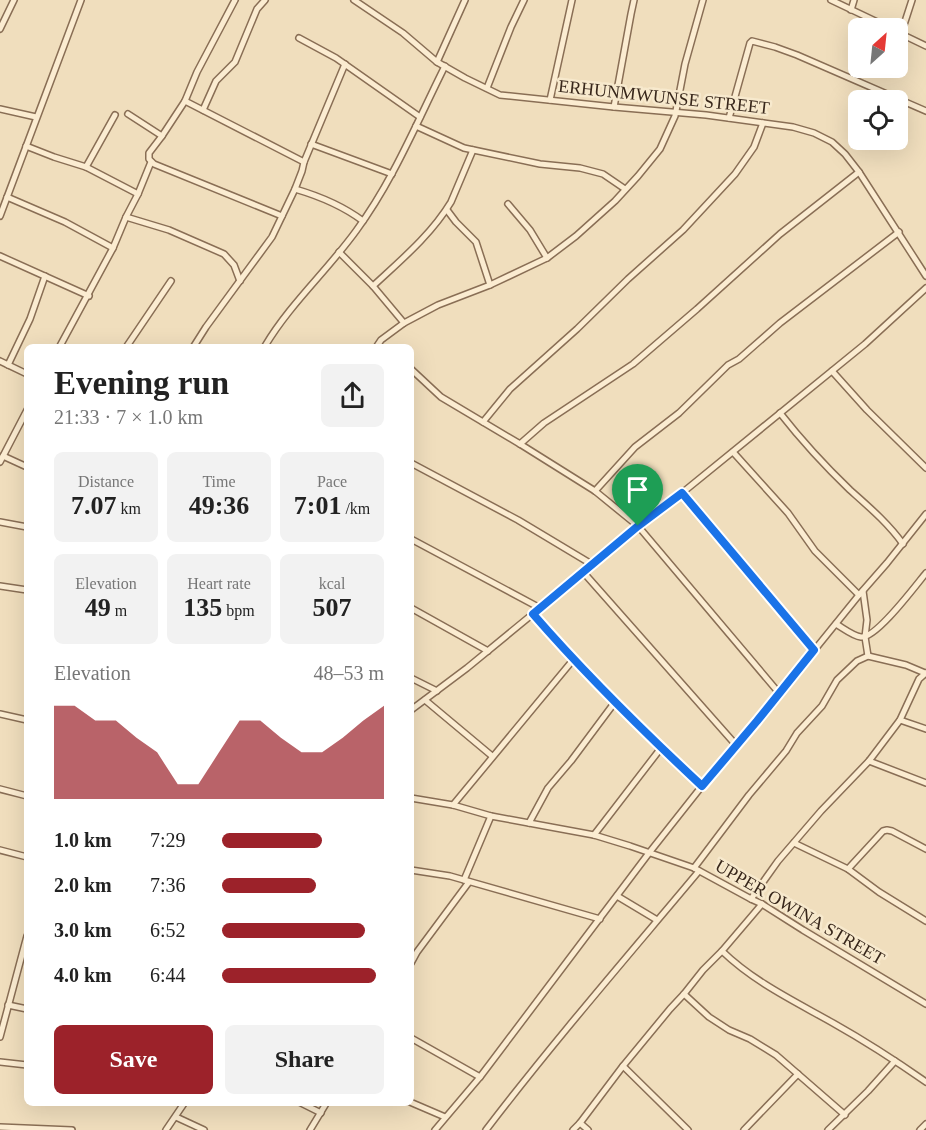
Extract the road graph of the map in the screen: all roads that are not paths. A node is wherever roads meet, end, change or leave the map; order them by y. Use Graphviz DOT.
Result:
graph roads {
  1 [pos="14,0"];
  2 [pos="81,0"];
  3 [pos="235,0"];
  4 [pos="265,0"];
  5 [pos="354,0"];
  6 [pos="524,0"];
  7 [pos="572,0"];
  8 [pos="634,0"];
  9 [pos="703,0"];
  10 [pos="831,0"];
  11 [pos="854,0"];
  12 [pos="912,0"];
  13 [pos="463,1"];
  14 [pos="851,10"];
  15 [pos="868,18"];
  16 [pos="905,18"];
  17 [pos="0,29"];
  18 [pos="908,37"];
  19 [pos="299,38"];
  20 [pos="926,46"];
  21 [pos="437,62"];
  22 [pos="345,64"];
  23 [pos="445,66"];
  24 [pos="487,88"];
  25 [pos="550,100"];
  26 [pos="185,101"];
  27 [pos="614,107"];
  28 [pos="0,109"];
  29 [pos="203,110"];
  30 [pos="926,111"];
  31 [pos="676,112"];
  32 [pos="128,114"];
  33 [pos="115,115"];
  34 [pos="36,117"];
  35 [pos="420,117"];
  36 [pos="729,118"];
  37 [pos="763,123"];
  38 [pos="416,126"];
  39 [pos="162,136"];
  40 [pos="312,144"];
  41 [pos="26,146"];
  42 [pos="473,150"];
  43 [pos="151,162"];
  44 [pos="304,162"];
  45 [pos="86,167"];
  46 [pos="859,172"];
  47 [pos="392,174"];
  48 [pos="295,189"];
  49 [pos="625,189"];
  50 [pos="138,194"];
  51 [pos="7,197"];
  52 [pos="508,204"];
  53 [pos="447,210"];
  54 [pos="0,216"];
  55 [pos="282,216"];
  56 [pos="126,217"];
  57 [pos="363,220"];
  58 [pos="898,232"];
  59 [pos="113,249"];
  60 [pos="339,252"];
  61 [pos="0,256"];
  62 [pos="547,258"];
  63 [pos="925,272"];
  64 [pos="45,276"];
  65 [pos="171,281"];
  66 [pos="240,281"];
  67 [pos="490,285"];
  68 [pos="373,286"];
  69 [pos="926,288"];
  70 [pos="89,296"];
  71 [pos="404,323"];
  72 [pos="61,344"];
  73 [pos="128,344"];
  74 [pos="195,344"];
  75 [pos="266,344"];
  76 [pos="379,344"];
  77 [pos="0,361"];
  78 [pos="8,365"];
  79 [pos="832,371"];
  80 [pos="414,372"];
  81 [pos="24,373"];
  82 [pos="780,413"];
  83 [pos="24,416"];
  84 [pos="483,422"];
  85 [pos="520,444"];
  86 [pos="733,452"];
  87 [pos="3,456"];
  88 [pos="0,462"];
  89 [pos="24,465"];
  90 [pos="414,465"];
  91 [pos="926,468"];
  92 [pos="596,491"];
  93 [pos="682,493"];
  94 [pos="926,514"];
  95 [pos="0,522"];
  96 [pos="24,526"];
  97 [pos="638,526"];
  98 [pos="414,541"];
  99 [pos="903,544"];
  100 [pos="593,565"];
  101 [pos="584,573"];
  102 [pos="926,573"];
  103 [pos="0,586"];
  104 [pos="24,590"];
  105 [pos="861,593"];
  106 [pos="540,608"];
  107 [pos="414,610"];
  108 [pos="533,614"];
  109 [pos="836,624"];
  110 [pos="865,637"];
  111 [pos="814,650"];
  112 [pos="488,651"];
  113 [pos="868,656"];
  114 [pos="573,660"];
  115 [pos="925,673"];
  116 [pos="414,680"];
  117 [pos="437,691"];
  118 [pos="779,693"];
  119 [pos="425,700"];
  120 [pos="615,702"];
  121 [pos="414,708"];
  122 [pos="0,714"];
  123 [pos="24,719"];
  124 [pos="900,720"];
  125 [pos="926,729"];
  126 [pos="736,745"];
  127 [pos="661,748"];
  128 [pos="492,756"];
  129 [pos="869,761"];
  130 [pos="926,783"];
  131 [pos="702,786"];
  132 [pos="0,789"];
  133 [pos="24,795"];
  134 [pos="414,798"];
  135 [pos="453,805"];
  136 [pos="491,816"];
  137 [pos="529,823"];
  138 [pos="594,835"];
  139 [pos="794,843"];
  140 [pos="926,849"];
  141 [pos="0,850"];
  142 [pos="649,853"];
  143 [pos="24,856"];
  144 [pos="848,869"];
  145 [pos="414,870"];
  146 [pos="696,870"];
  147 [pos="466,881"];
  148 [pos="617,896"];
  149 [pos="751,899"];
  150 [pos="762,904"];
  151 [pos="600,919"];
  152 [pos="657,920"];
  153 [pos="926,921"];
  154 [pos="414,950"];
  155 [pos="24,951"];
  156 [pos="722,951"];
  157 [pos="417,952"];
  158 [pos="414,958"];
  159 [pos="684,994"];
  160 [pos="926,1004"];
  161 [pos="8,1005"];
  162 [pos="24,1008"];
  163 [pos="0,1037"];
  164 [pos="414,1040"];
  165 [pos="895,1061"];
  166 [pos="0,1062"];
  167 [pos="24,1065"];
  168 [pos="623,1066"];
  169 [pos="798,1074"];
  170 [pos="480,1077"];
  171 [pos="926,1082"];
  172 [pos="414,1104"];
  173 [pos="183,1106"];
  174 [pos="307,1106"];
  175 [pos="325,1106"];
  176 [pos="321,1113"];
  177 [pos="845,1114"];
  178 [pos="176,1117"];
  179 [pos="445,1118"];
  180 [pos="580,1123"];
  181 [pos="926,1124"];
  182 [pos="0,1127"];
  183 [pos="311,1128"];
  184 [pos="72,1130"];
  185 [pos="166,1130"];
  186 [pos="204,1130"];
  187 [pos="319,1130"];
  188 [pos="435,1130"];
  189 [pos="486,1130"];
  190 [pos="573,1130"];
  191 [pos="588,1130"];
  192 [pos="688,1130"];
  193 [pos="744,1130"];
  194 [pos="828,1130"];
  195 [pos="920,1130"];
  1 -- 17 [label="street"];
  2 -- 34 [label="street"];
  3 -- 26 [label="street"];
  4 -- 29 [label="street"];
  5 -- 21 [label="street, ERHUNMWUNSE STREET"];
  6 -- 24 [label="street"];
  7 -- 25 [label="street"];
  8 -- 27 [label="street"];
  9 -- 31 [label="street"];
  10 -- 14 [label="street"];
  11 -- 14 [label="street"];
  12 -- 16 [label="street"];
  13 -- 21 [label="street"];
  14 -- 15 [label="street"];
  18 -- 20 [label="street"];
  19 -- 22 [label="street"];
  21 -- 23 [label="street, ERHUNMWUNSE STREET"];
  22 -- 35 [label="street"];
  22 -- 40 [label="street"];
  23 -- 24 [label="street, ERHUNMWUNSE STREET"];
  23 -- 35 [label="street"];
  24 -- 25 [label="street, ERHUNMWUNSE STREET"];
  25 -- 27 [label="street, ERHUNMWUNSE STREET"];
  26 -- 29 [label="street"];
  26 -- 39 [label="street"];
  27 -- 31 [label="street, ERHUNMWUNSE STREET"];
  28 -- 34 [label="street"];
  29 -- 44 [label="street"];
  30 -- 36 [label="street"];
  31 -- 36 [label="street, ERHUNMWUNSE STREET"];
  31 -- 49 [label="street"];
  32 -- 39 [label="street"];
  33 -- 45 [label="street"];
  34 -- 41 [label="street"];
  35 -- 38 [label="street"];
  36 -- 37 [label="street, ERHUNMWUNSE STREET"];
  37 -- 46 [label="street, ERHUNMWUNSE STREET"];
  37 -- 84 [label="street"];
  38 -- 42 [label="street"];
  38 -- 47 [label="street"];
  39 -- 43 [label="street"];
  40 -- 44 [label="street"];
  40 -- 47 [label="street"];
  41 -- 45 [label="street"];
  41 -- 51 [label="street"];
  42 -- 49 [label="street"];
  42 -- 53 [label="street"];
  43 -- 50 [label="street"];
  43 -- 55 [label="street"];
  44 -- 48 [label="street"];
  45 -- 50 [label="street"];
  46 -- 58 [label="street, ERHUNMWUNSE STREET"];
  46 -- 85 [label="street"];
  47 -- 57 [label="street"];
  48 -- 55 [label="street"];
  48 -- 57 [label="street"];
  49 -- 62 [label="street"];
  50 -- 56 [label="street"];
  51 -- 54 [label="street"];
  51 -- 59 [label="street"];
  52 -- 62 [label="street"];
  53 -- 67 [label="street"];
  53 -- 68 [label="street"];
  55 -- 66 [label="street"];
  56 -- 59 [label="street"];
  56 -- 66 [label="street"];
  57 -- 60 [label="street"];
  58 -- 63 [label="street, ERHUNMWUNSE STREET"];
  58 -- 92 [label="street"];
  59 -- 70 [label="street"];
  60 -- 68 [label="street"];
  60 -- 75 [label="street"];
  61 -- 64 [label="street"];
  62 -- 67 [label="street"];
  64 -- 70 [label="street"];
  64 -- 78 [label="street"];
  65 -- 73 [label="street"];
  66 -- 74 [label="street"];
  67 -- 71 [label="street"];
  68 -- 71 [label="street"];
  69 -- 79 [label="street"];
  70 -- 72 [label="street"];
  71 -- 76 [label="street"];
  77 -- 78 [label="street"];
  78 -- 81 [label="street"];
  79 -- 82 [label="street"];
  79 -- 91 [label="street"];
  80 -- 84 [label="street"];
  82 -- 86 [label="street"];
  82 -- 99 [label="street"];
  83 -- 87 [label="street"];
  84 -- 85 [label="street"];
  85 -- 92 [label="street"];
  86 -- 93 [label="street"];
  86 -- 105 [label="street"];
  87 -- 88 [label="street"];
  87 -- 89 [label="street"];
  90 -- 100 [label="street"];
  92 -- 97 [label="street"];
  93 -- 97 [label="street"];
  93 -- 111 [label="street"];
  94 -- 99 [label="street"];
  95 -- 96 [label="street"];
  97 -- 100 [label="street"];
  97 -- 118 [label="street"];
  98 -- 106 [label="street"];
  99 -- 105 [label="street"];
  100 -- 101 [label="street"];
  101 -- 106 [label="street"];
  101 -- 126 [label="street"];
  102 -- 110 [label="street"];
  103 -- 104 [label="street"];
  105 -- 109 [label="street"];
  105 -- 110 [label="street"];
  106 -- 108 [label="street"];
  107 -- 112 [label="street"];
  108 -- 112 [label="street"];
  108 -- 114 [label="street"];
  109 -- 110 [label="street"];
  109 -- 111 [label="street"];
  110 -- 113 [label="street"];
  111 -- 118 [label="street"];
  112 -- 117 [label="street"];
  113 -- 115 [label="street"];
  113 -- 146 [label="street"];
  114 -- 120 [label="street"];
  114 -- 128 [label="street"];
  115 -- 124 [label="street"];
  116 -- 117 [label="street"];
  117 -- 119 [label="street"];
  118 -- 126 [label="street"];
  119 -- 121 [label="street"];
  119 -- 128 [label="street"];
  120 -- 127 [label="street"];
  120 -- 137 [label="street"];
  122 -- 123 [label="street"];
  124 -- 125 [label="street"];
  124 -- 129 [label="street"];
  126 -- 131 [label="street"];
  127 -- 131 [label="street"];
  127 -- 138 [label="street"];
  128 -- 135 [label="street"];
  129 -- 130 [label="street"];
  129 -- 139 [label="street"];
  131 -- 142 [label="street"];
  132 -- 133 [label="street"];
  134 -- 135 [label="street, UPPER OWINA STREET"];
  135 -- 136 [label="street, UPPER OWINA STREET"];
  136 -- 137 [label="street, UPPER OWINA STREET"];
  136 -- 147 [label="street"];
  137 -- 138 [label="street, UPPER OWINA STREET"];
  138 -- 142 [label="street, UPPER OWINA STREET"];
  139 -- 144 [label="street"];
  139 -- 149 [label="street"];
  140 -- 144 [label="street"];
  141 -- 143 [label="street"];
  142 -- 146 [label="street, UPPER OWINA STREET"];
  142 -- 148 [label="street"];
  144 -- 153 [label="street"];
  145 -- 147 [label="street"];
  146 -- 149 [label="street, UPPER OWINA STREET"];
  146 -- 152 [label="street"];
  147 -- 151 [label="street"];
  147 -- 157 [label="street"];
  148 -- 151 [label="street"];
  148 -- 152 [label="street"];
  149 -- 150 [label="street, UPPER OWINA STREET"];
  150 -- 156 [label="street"];
  150 -- 160 [label="street, UPPER OWINA STREET"];
  151 -- 170 [label="street"];
  152 -- 189 [label="street"];
  154 -- 157 [label="street"];
  155 -- 161 [label="street"];
  156 -- 159 [label="street"];
  156 -- 165 [label="street"];
  157 -- 158 [label="street"];
  159 -- 168 [label="street"];
  159 -- 169 [label="street"];
  161 -- 162 [label="street"];
  161 -- 163 [label="street"];
  164 -- 170 [label="street"];
  165 -- 171 [label="street"];
  165 -- 177 [label="street"];
  166 -- 167 [label="street"];
  168 -- 180 [label="street"];
  168 -- 192 [label="street"];
  169 -- 177 [label="street"];
  169 -- 193 [label="street"];
  170 -- 179 [label="street"];
  172 -- 179 [label="street"];
  173 -- 178 [label="street"];
  174 -- 176 [label="street"];
  175 -- 176 [label="street"];
  176 -- 183 [label="street"];
  177 -- 194 [label="street"];
  178 -- 185 [label="street"];
  178 -- 186 [label="street"];
  179 -- 188 [label="street"];
  180 -- 190 [label="street"];
  180 -- 191 [label="street"];
  181 -- 195 [label="street"];
  182 -- 184 [label="street"];
  183 -- 187 [label="street"];
}
